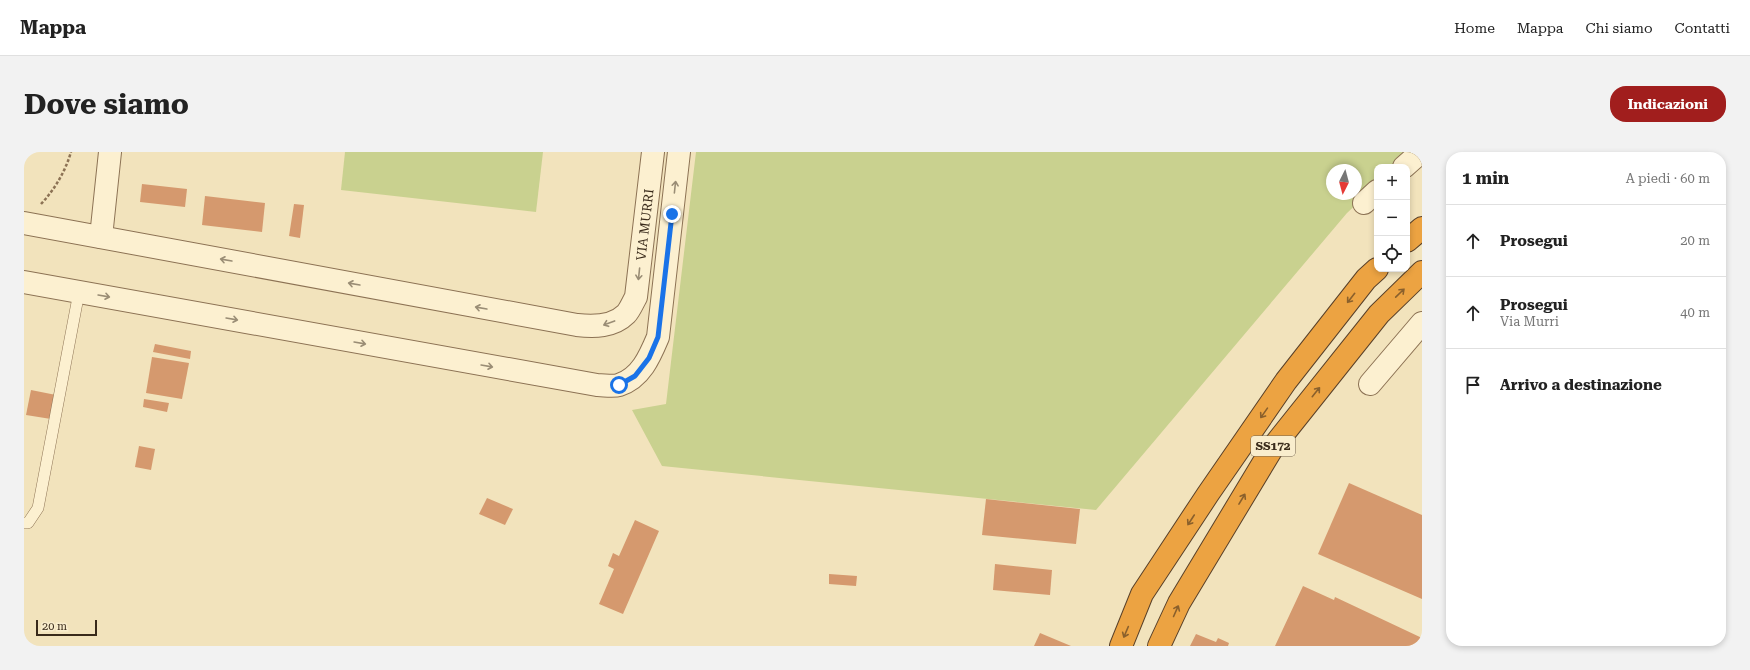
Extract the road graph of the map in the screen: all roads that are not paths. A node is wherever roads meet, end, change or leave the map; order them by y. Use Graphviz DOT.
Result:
graph roads {
  1 [pos="110,152"];
  2 [pos="653,152"];
  3 [pos="679,152"];
  4 [pos="1421,152"];
  5 [pos="1407,164"];
  6 [pos="30,216"];
  7 [pos="1422,228"];
  8 [pos="101,237"];
  9 [pos="1410,238"];
  10 [pos="1374,272"];
  11 [pos="1422,272"];
  12 [pos="24,282"];
  13 [pos="79,292"];
  14 [pos="1422,323"];
  15 [pos="1370,384"];
  16 [pos="24,523"];
  17 [pos="1120,646"];
  18 [pos="1160,646"];
  1 -- 8 [label="street"];
  2 -- 8 [label="street, VIA MURRI, one-way"];
  13 -- 3 [label="street, VIA MURRI, one-way"];
  4 -- 5 [label="street"];
  6 -- 8 [label="street"];
  7 -- 9 [label="highway"];
  10 -- 17 [label="highway, SS172, one-way"];
  18 -- 11 [label="highway, SS172, one-way"];
  12 -- 13 [label="street, VIA MURRI"];
  13 -- 16 [label="lane"];
  14 -- 15 [label="street"];
}
